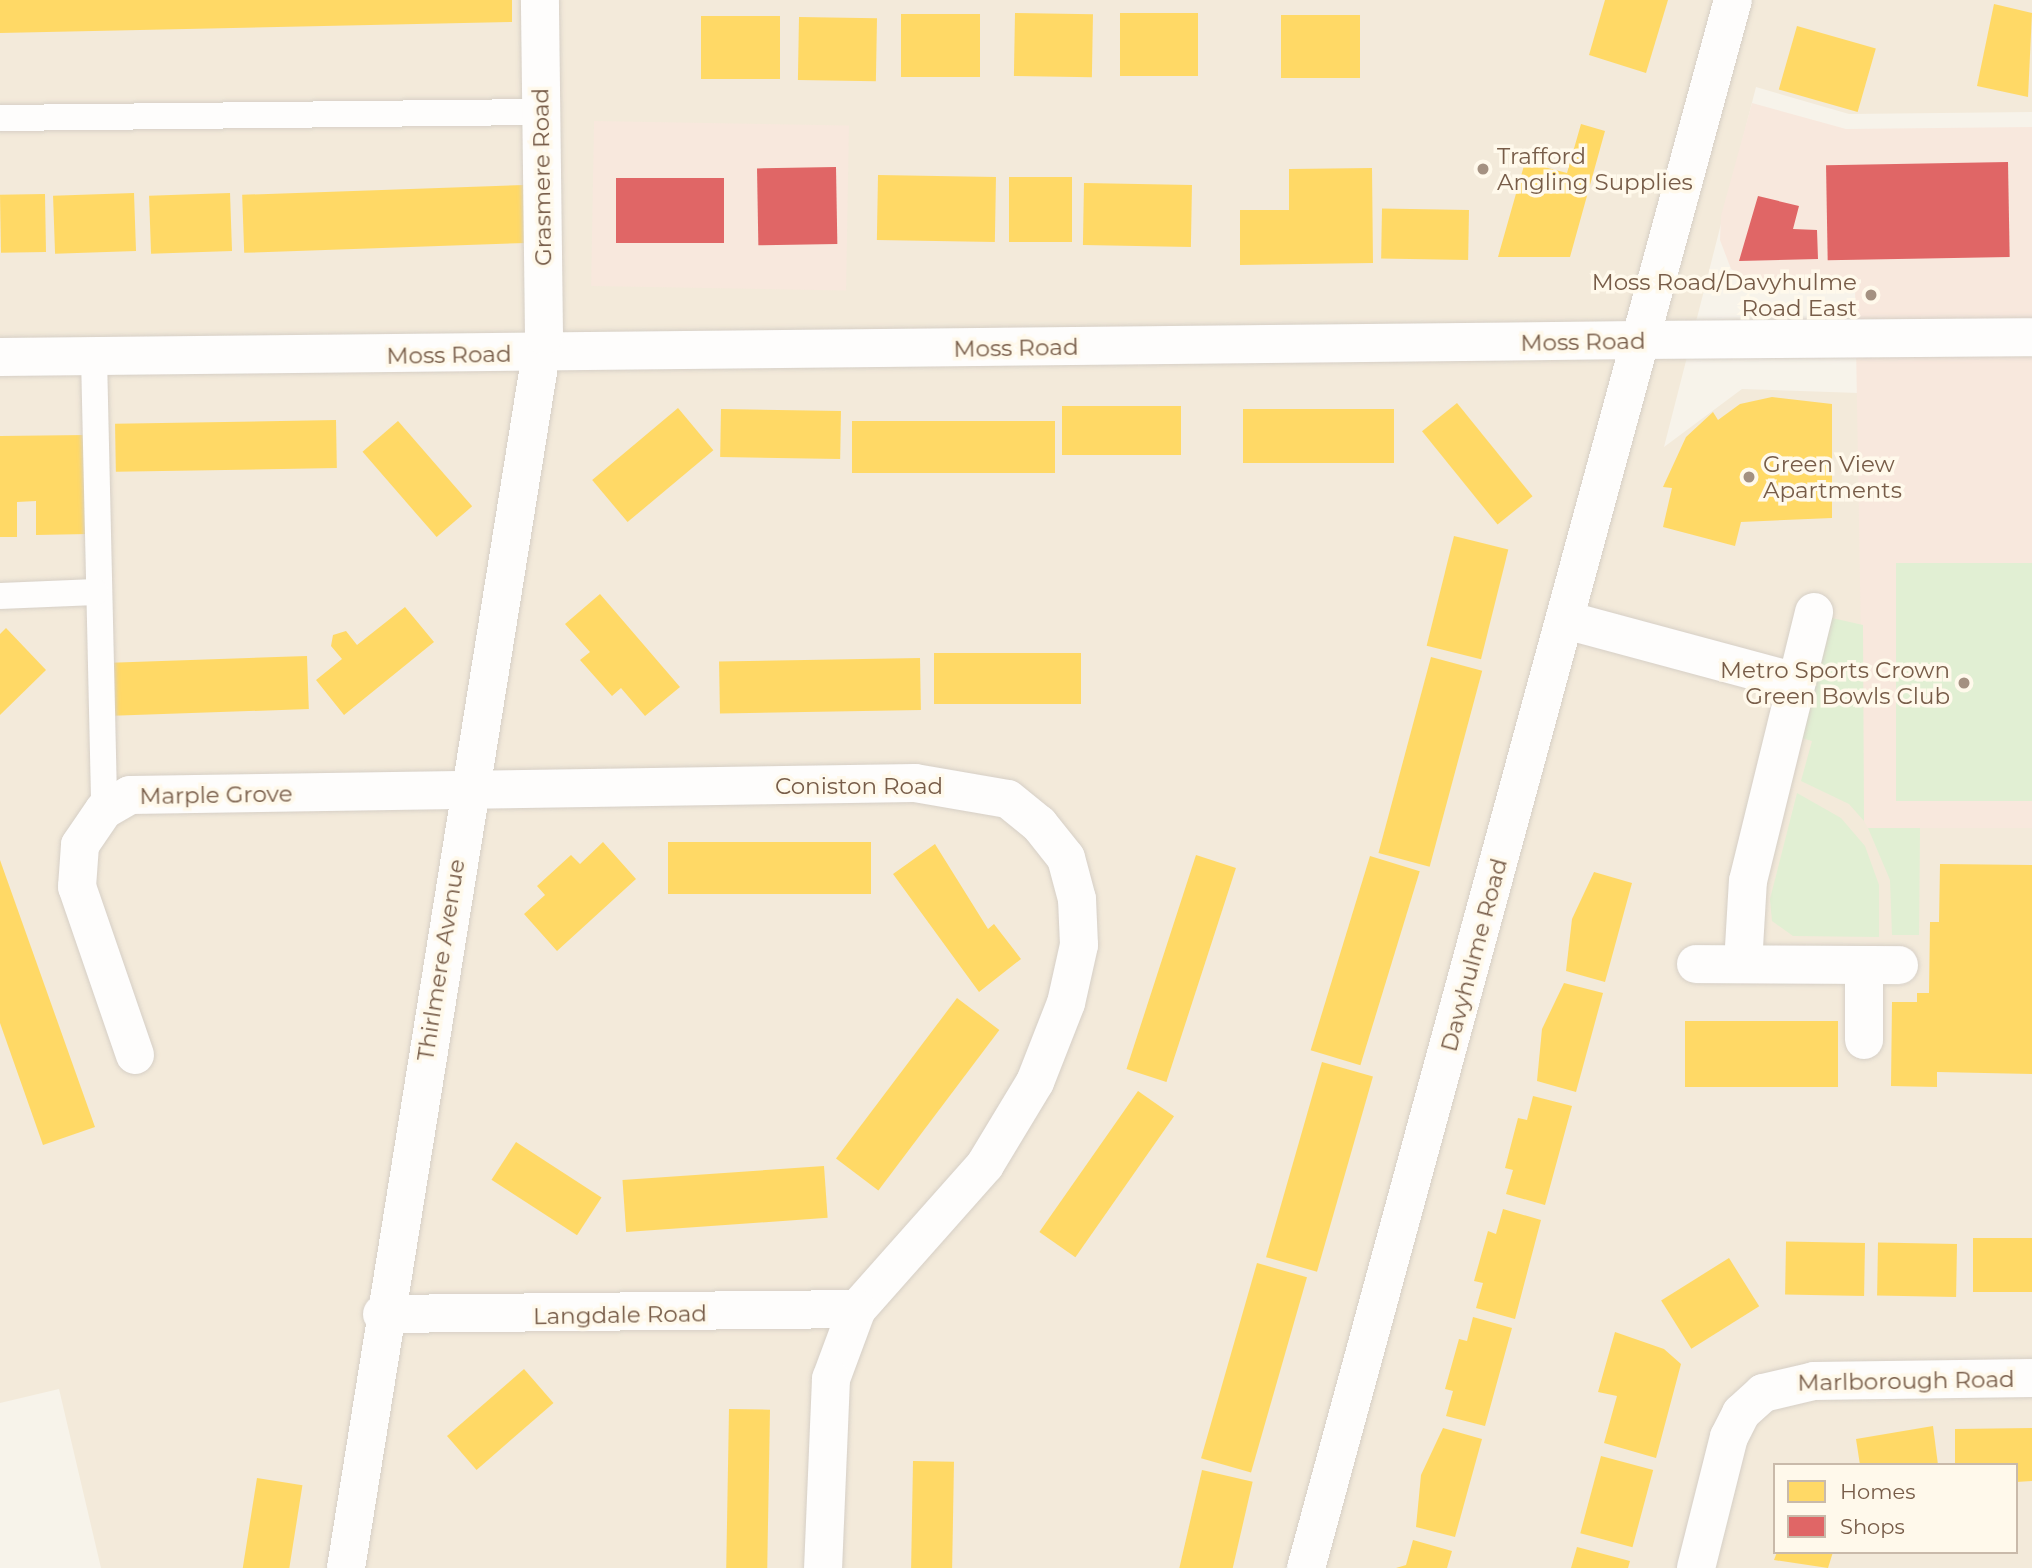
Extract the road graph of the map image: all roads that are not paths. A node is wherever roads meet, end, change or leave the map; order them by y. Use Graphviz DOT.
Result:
graph roads {
  1 [pos="540,0"];
  2 [pos="1732,0"];
  3 [pos="541,112"];
  4 [pos="0,118"];
  5 [pos="2032,337"];
  6 [pos="1639,340"];
  7 [pos="540,353"];
  8 [pos="0,357"];
  9 [pos="94,357"];
  10 [pos="95,592"];
  11 [pos="0,596"];
  12 [pos="1814,612"];
  13 [pos="1566,620"];
  14 [pos="1795,682"];
  15 [pos="469,794"];
  16 [pos="104,810"];
  17 [pos="1696,964"];
  18 [pos="1743,964"];
  19 [pos="1864,1040"];
  20 [pos="135,1055"];
  21 [pos="857,1309"];
  22 [pos="382,1314"];
  23 [pos="2032,1378"];
  24 [pos="346,1568"];
  25 [pos="823,1568"];
  26 [pos="1306,1568"];
  27 [pos="1696,1568"];
  1 -- 3 [label="street, Grasmere Road"];
  2 -- 6 [label="street, Davyhulme Road"];
  3 -- 4 [label="lane"];
  3 -- 7 [label="street, Grasmere Road"];
  5 -- 6 [label="street, Moss Road"];
  6 -- 7 [label="street, Moss Road"];
  6 -- 13 [label="street, Davyhulme Road"];
  7 -- 9 [label="street, Moss Road"];
  7 -- 15 [label="street, Thirlmere Avenue"];
  8 -- 9 [label="street, Moss Road"];
  9 -- 10 [label="lane"];
  10 -- 11 [label="lane"];
  10 -- 16 [label="lane"];
  12 -- 14 [label="street"];
  13 -- 14 [label="street"];
  13 -- 26 [label="street, Davyhulme Road"];
  14 -- 18 [label="street"];
  15 -- 16 [label="street, Marple Grove"];
  15 -- 21 [label="street, Coniston Road"];
  15 -- 22 [label="street, Thirlmere Avenue"];
  16 -- 20 [label="street"];
  17 -- 18 [label="street"];
  18 -- 19 [label="street"];
  21 -- 22 [label="street, Langdale Road"];
  21 -- 25 [label="street, Coniston Road"];
  22 -- 24 [label="street, Thirlmere Avenue"];
  23 -- 27 [label="street, Marlborough Road"];
}
